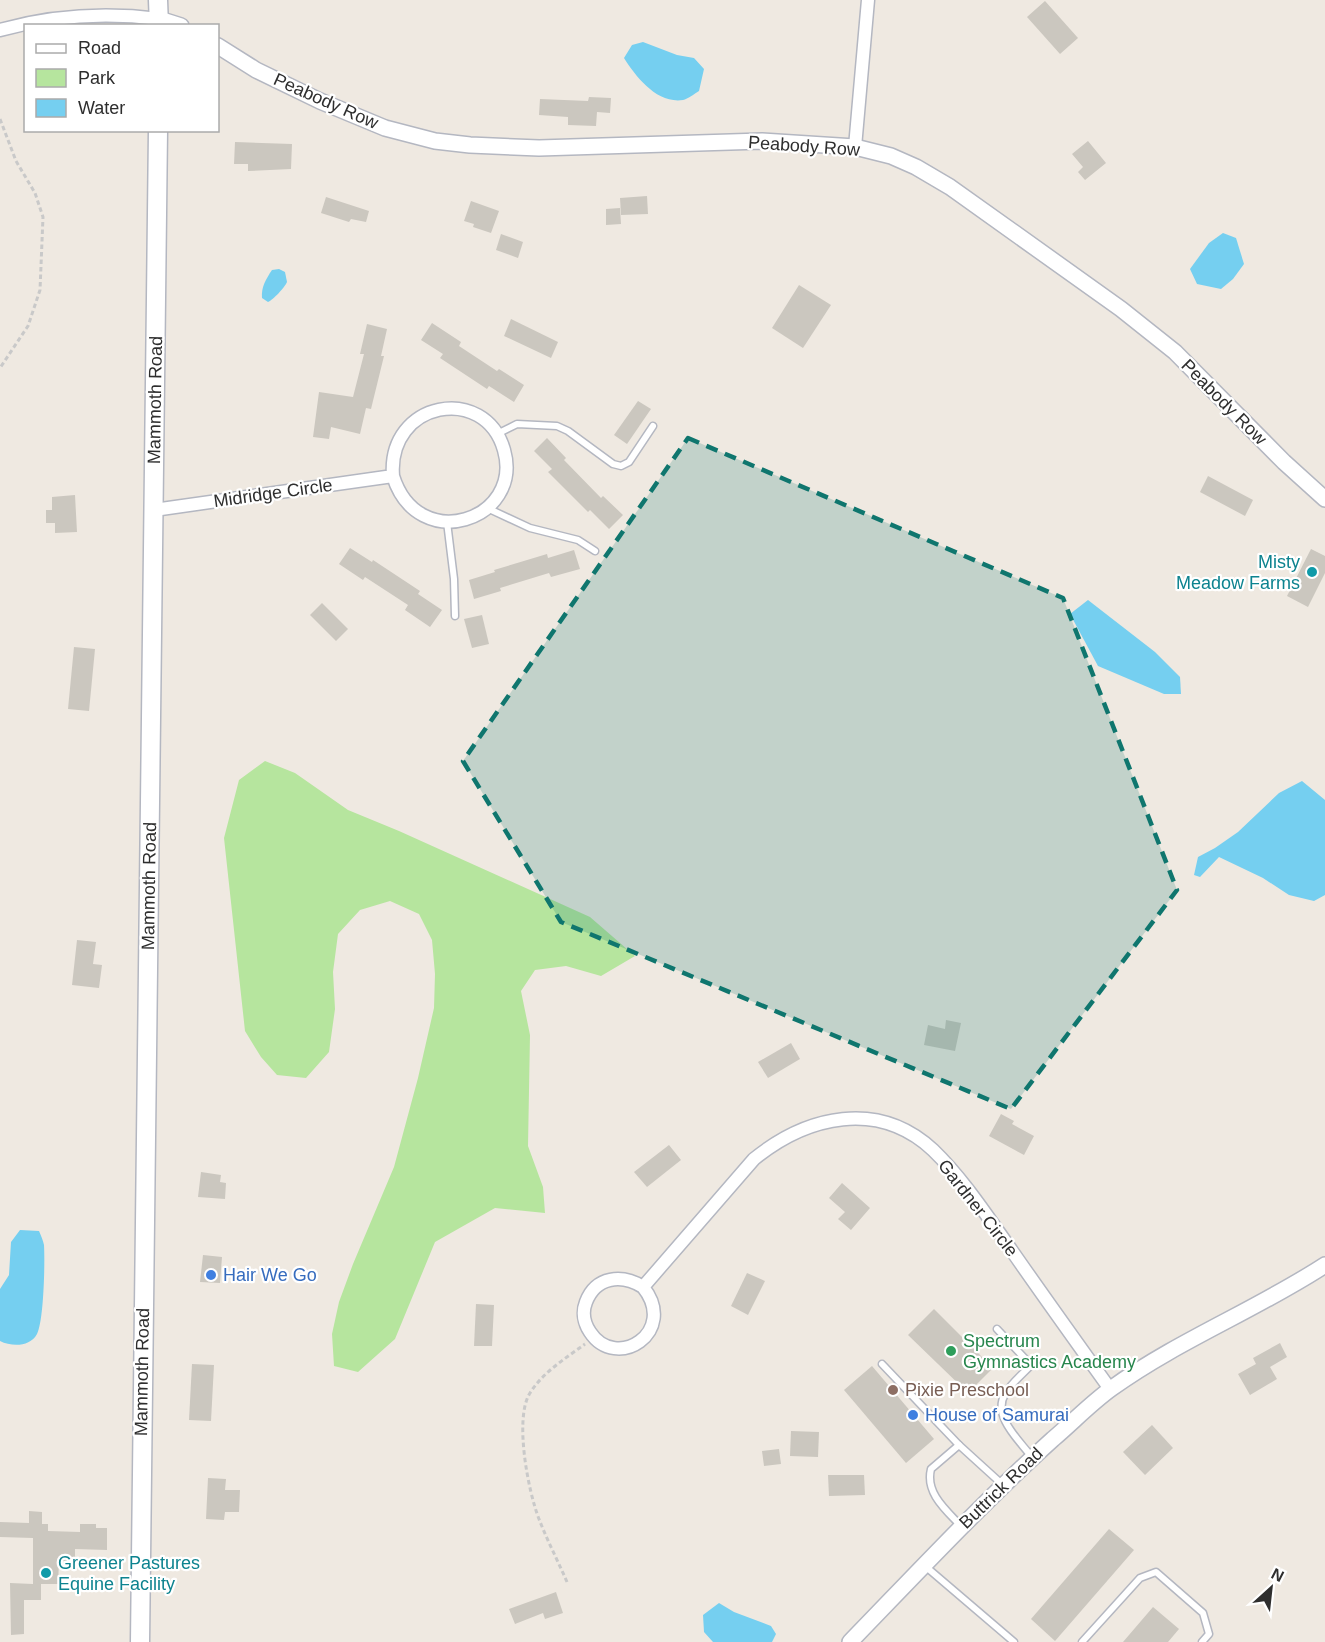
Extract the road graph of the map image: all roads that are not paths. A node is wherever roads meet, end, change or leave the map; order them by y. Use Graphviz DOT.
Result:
graph roads {
  1 [pos="158,0"];
  2 [pos="868,0"];
  3 [pos="159,22"];
  4 [pos="0,30"];
  5 [pos="219,47"];
  6 [pos="158,132"];
  7 [pos="855,147"];
  8 [pos="653,426"];
  9 [pos="497,434"];
  10 [pos="393,477"];
  11 [pos="1325,499"];
  12 [pos="487,508"];
  13 [pos="154,510"];
  14 [pos="447,522"];
  15 [pos="595,551"];
  16 [pos="455,616"];
  17 [pos="1325,1265"];
  18 [pos="643,1287"];
  19 [pos="997,1329"];
  20 [pos="882,1364"];
  21 [pos="1110,1389"];
  22 [pos="959,1445"];
  23 [pos="1032,1458"];
  24 [pos="1003,1485"];
  25 [pos="961,1526"];
  26 [pos="924,1566"];
  27 [pos="140,1642"];
  28 [pos="850,1642"];
  29 [pos="1014,1642"];
  30 [pos="1082,1642"];
  31 [pos="1202,1642"];
  1 -- 3 [label="main road"];
  2 -- 7 [label="street"];
  3 -- 4 [label="street"];
  5 -- 7 [label="street, Peabody Row"];
  6 -- 13 [label="main road, Mammoth Road"];
  7 -- 11 [label="street, Peabody Row"];
  8 -- 9 [label="lane"];
  9 -- 10 [label="street"];
  9 -- 12 [label="street"];
  10 -- 13 [label="street, Midridge Circle"];
  10 -- 14 [label="street"];
  12 -- 14 [label="street"];
  12 -- 15 [label="lane"];
  13 -- 27 [label="main road, Mammoth Road"];
  14 -- 16 [label="lane"];
  17 -- 21 [label="street, Buttrick Road"];
  18 -- 18 [label="street"];
  18 -- 21 [label="street, Gardner Circle"];
  19 -- 23 [label="lane"];
  20 -- 22 [label="lane"];
  21 -- 23 [label="street, Buttrick Road"];
  22 -- 24 [label="lane"];
  22 -- 25 [label="lane"];
  23 -- 24 [label="street, Buttrick Road"];
  24 -- 25 [label="street, Buttrick Road"];
  25 -- 26 [label="street, Buttrick Road"];
  26 -- 28 [label="street, Buttrick Road"];
  26 -- 29 [label="lane"];
  30 -- 31 [label="lane"];
}
